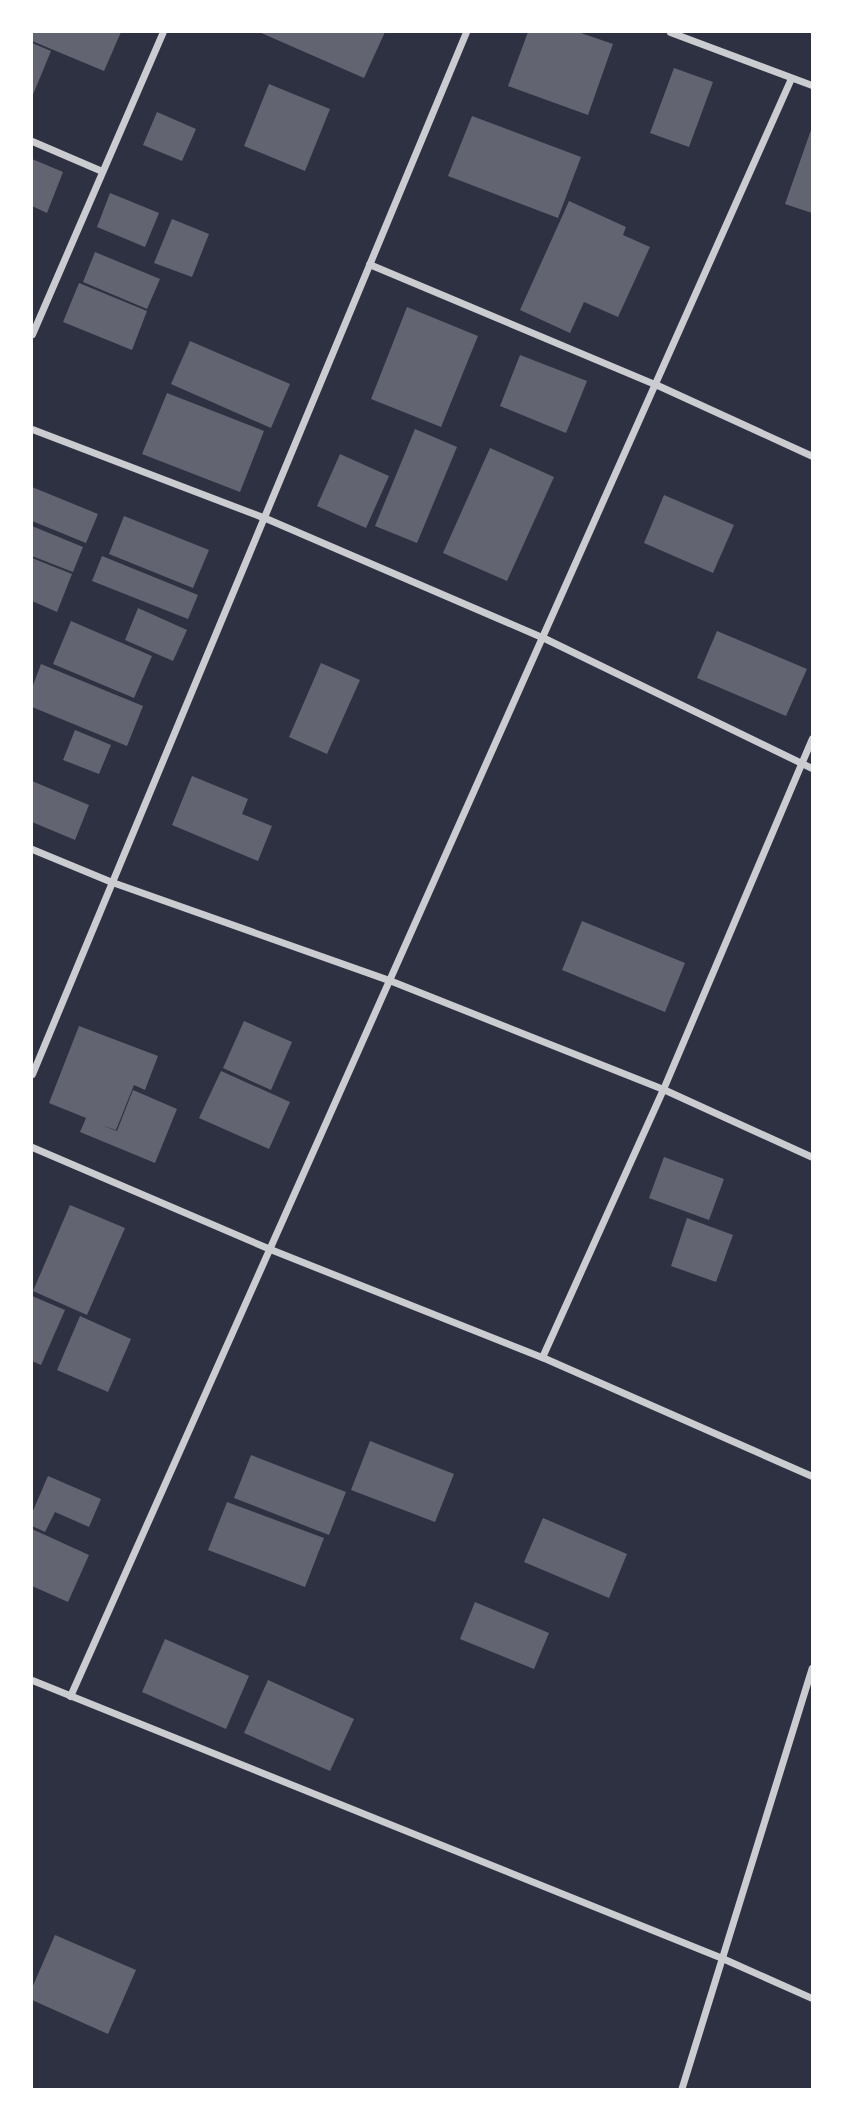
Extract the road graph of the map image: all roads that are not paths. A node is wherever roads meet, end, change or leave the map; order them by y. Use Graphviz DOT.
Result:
graph roads {
  1 [pos="163,32"];
  2 [pos="466,32"];
  3 [pos="670,32"];
  4 [pos="791,78"];
  5 [pos="813,85"];
  6 [pos="32,141"];
  7 [pos="102,171"];
  8 [pos="369,264"];
  9 [pos="32,334"];
  10 [pos="655,384"];
  11 [pos="32,429"];
  12 [pos="813,456"];
  13 [pos="263,517"];
  14 [pos="542,638"];
  15 [pos="813,738"];
  16 [pos="801,764"];
  17 [pos="813,768"];
  18 [pos="32,849"];
  19 [pos="112,882"];
  20 [pos="389,980"];
  21 [pos="32,1074"];
  22 [pos="663,1089"];
  23 [pos="32,1147"];
  24 [pos="813,1157"];
  25 [pos="270,1249"];
  26 [pos="542,1357"];
  27 [pos="813,1476"];
  28 [pos="813,1668"];
  29 [pos="32,1680"];
  30 [pos="70,1696"];
  31 [pos="722,1958"];
  32 [pos="813,1998"];
  33 [pos="681,2090"];
  1 -- 7 [label="street"];
  2 -- 8 [label="street"];
  3 -- 4 [label="street"];
  4 -- 5 [label="street"];
  4 -- 10 [label="street"];
  6 -- 7 [label="street"];
  7 -- 9 [label="street"];
  8 -- 10 [label="street"];
  8 -- 13 [label="street"];
  10 -- 12 [label="street"];
  10 -- 14 [label="street"];
  11 -- 13 [label="street"];
  13 -- 14 [label="street"];
  13 -- 19 [label="street"];
  14 -- 16 [label="street"];
  14 -- 20 [label="street"];
  15 -- 16 [label="street"];
  16 -- 17 [label="street"];
  16 -- 22 [label="street"];
  18 -- 19 [label="street"];
  19 -- 20 [label="street"];
  19 -- 21 [label="street"];
  20 -- 22 [label="street"];
  20 -- 25 [label="street"];
  22 -- 24 [label="street"];
  22 -- 26 [label="street"];
  23 -- 25 [label="street"];
  25 -- 26 [label="street"];
  25 -- 30 [label="street"];
  26 -- 27 [label="street"];
  28 -- 31 [label="street"];
  29 -- 30 [label="street"];
  30 -- 31 [label="street"];
  31 -- 32 [label="street"];
  31 -- 33 [label="street"];
}
